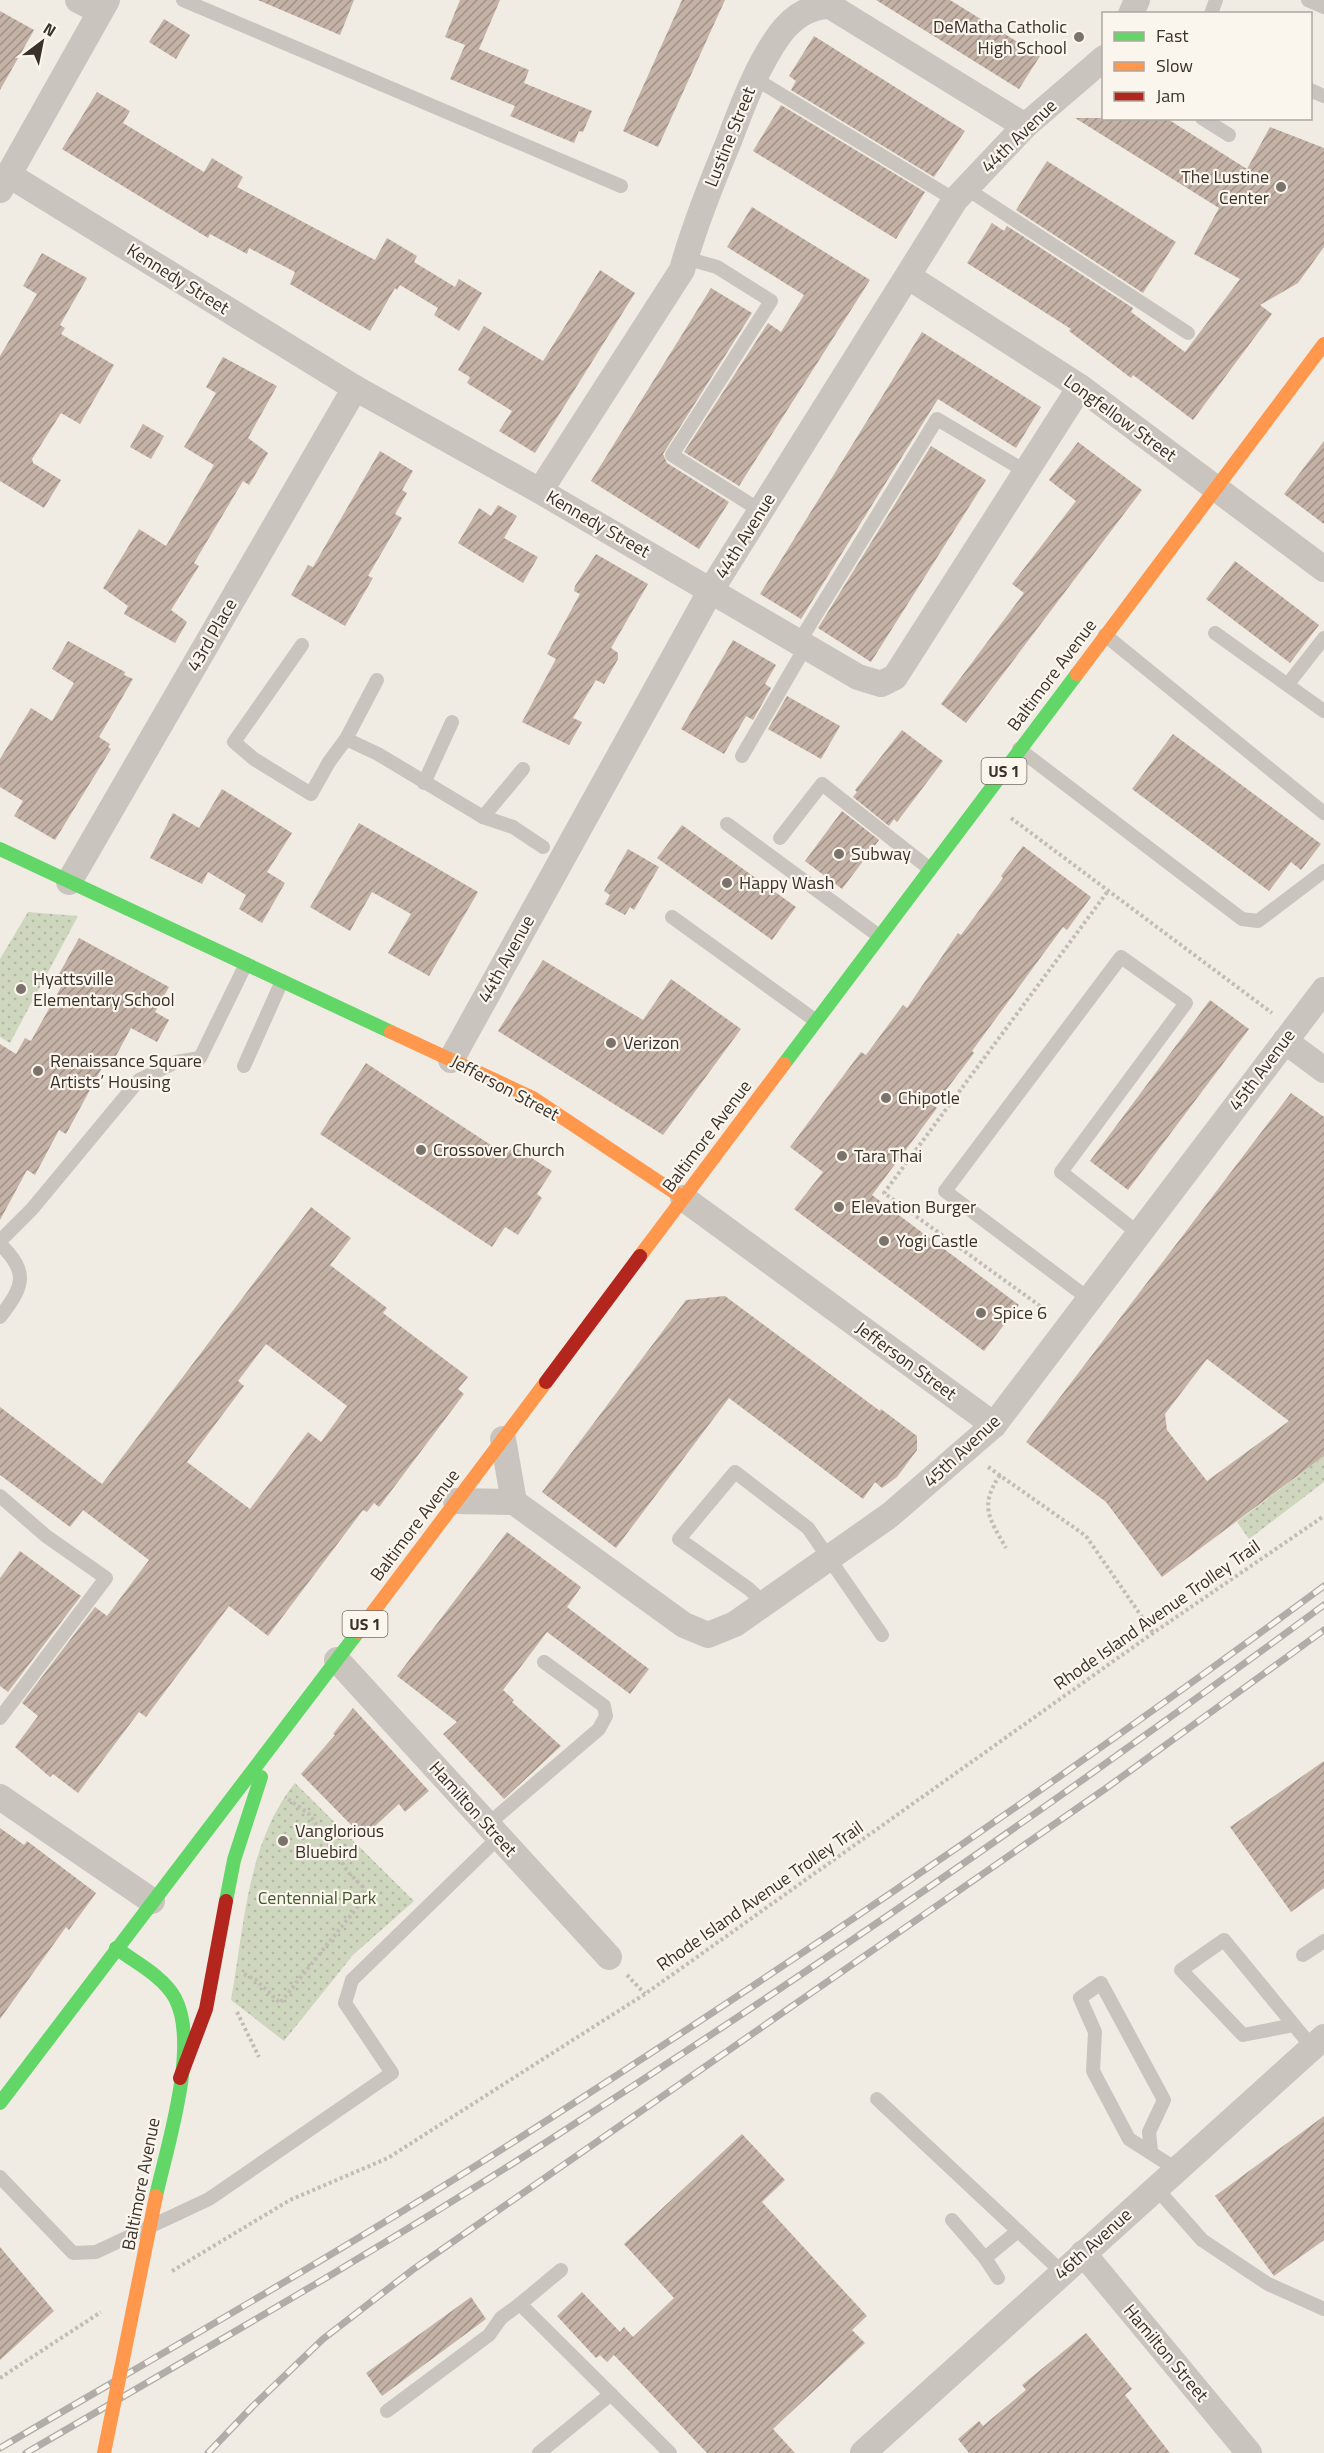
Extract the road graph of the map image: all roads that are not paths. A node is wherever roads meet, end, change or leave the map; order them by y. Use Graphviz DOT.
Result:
graph roads {
  1 [pos="78,0"];
  2 [pos="183,0"];
  3 [pos="1308,0"];
  4 [pos="104,6"];
  5 [pos="1324,7"];
  6 [pos="1102,60"];
  7 [pos="754,78"];
  8 [pos="1205,120"];
  9 [pos="1025,126"];
  10 [pos="1229,135"];
  11 [pos="4,183"];
  12 [pos="621,186"];
  13 [pos="961,195"];
  14 [pos="685,258"];
  15 [pos="909,277"];
  16 [pos="1188,333"];
  17 [pos="1324,344"];
  18 [pos="1080,387"];
  19 [pos="355,388"];
  20 [pos="1025,471"];
  21 [pos="1216,487"];
  22 [pos="540,491"];
  23 [pos="760,512"];
  24 [pos="1324,569"];
  25 [pos="711,590"];
  26 [pos="1215,633"];
  27 [pos="1105,635"];
  28 [pos="1324,638"];
  29 [pos="802,644"];
  30 [pos="303,645"];
  31 [pos="377,680"];
  32 [pos="1288,684"];
  33 [pos="1324,711"];
  34 [pos="452,722"];
  35 [pos="346,739"];
  36 [pos="1019,749"];
  37 [pos="742,756"];
  38 [pos="523,769"];
  39 [pos="424,783"];
  40 [pos="1324,813"];
  41 [pos="483,816"];
  42 [pos="727,824"];
  43 [pos="780,838"];
  44 [pos="543,847"];
  45 [pos="0,849"];
  46 [pos="930,869"];
  47 [pos="1324,871"];
  48 [pos="69,882"];
  49 [pos="672,917"];
  50 [pos="879,936"];
  51 [pos="246,964"];
  52 [pos="282,981"];
  53 [pos="1324,990"];
  54 [pos="816,1021"];
  55 [pos="1285,1041"];
  56 [pos="451,1060"];
  57 [pos="244,1066"];
  58 [pos="1324,1070"];
  59 [pos="683,1198"];
  60 [pos="1138,1233"];
  61 [pos="0,1243"];
  62 [pos="1089,1299"];
  63 [pos="0,1317"];
  64 [pos="994,1425"];
  65 [pos="503,1439"];
  66 [pos="0,1496"];
  67 [pos="456,1501"];
  68 [pos="514,1502"];
  69 [pos="829,1559"];
  70 [pos="765,1604"];
  71 [pos="882,1635"];
  72 [pos="338,1660"];
  73 [pos="544,1662"];
  74 [pos="0,1718"];
  75 [pos="273,1746"];
  76 [pos="0,1797"];
  77 [pos="493,1831"];
  78 [pos="152,1902"];
  79 [pos="1324,1941"];
  80 [pos="116,1948"];
  81 [pos="1303,1955"];
  82 [pos="609,1957"];
  83 [pos="1294,2025"];
  84 [pos="1318,2042"];
  85 [pos="180,2078"];
  86 [pos="877,2099"];
  87 [pos="0,2103"];
  88 [pos="1151,2152"];
  89 [pos="1176,2169"];
  90 [pos="0,2177"];
  91 [pos="1156,2188"];
  92 [pos="952,2220"];
  93 [pos="1018,2231"];
  94 [pos="1083,2253"];
  95 [pos="985,2258"];
  96 [pos="561,2270"];
  97 [pos="1062,2272"];
  98 [pos="998,2278"];
  99 [pos="520,2304"];
  100 [pos="1324,2309"];
  101 [pos="611,2394"];
  102 [pos="387,2411"];
  103 [pos="104,2453"];
  104 [pos="538,2453"];
  105 [pos="670,2453"];
  106 [pos="863,2453"];
  107 [pos="1249,2453"];
  1 -- 4 [label="street"];
  2 -- 12 [label="lane"];
  3 -- 5 [label="lane"];
  4 -- 11 [label="street"];
  6 -- 9 [label="street, 44th Avenue"];
  7 -- 9 [label="street, Lustine Street"];
  7 -- 13 [label="lane"];
  7 -- 14 [label="street, Lustine Street"];
  8 -- 10 [label="lane"];
  9 -- 13 [label="street, 44th Avenue"];
  11 -- 19 [label="street, Kennedy Street"];
  13 -- 15 [label="street, 44th Avenue"];
  13 -- 16 [label="lane"];
  14 -- 22 [label="street, Lustine Street"];
  14 -- 23 [label="lane"];
  15 -- 18 [label="street, Longfellow Street"];
  15 -- 23 [label="street, 44th Avenue"];
  17 -- 21 [label="main road, Baltimore Avenue / US 1"];
  18 -- 20 [label="street, Kennedy Street"];
  18 -- 21 [label="street, Longfellow Street"];
  19 -- 22 [label="street, Kennedy Street"];
  19 -- 48 [label="street, 43rd Place"];
  20 -- 29 [label="street, Kennedy Street"];
  20 -- 29 [label="lane"];
  21 -- 24 [label="street, Longfellow Street"];
  21 -- 27 [label="main road, Baltimore Avenue / US 1"];
  22 -- 25 [label="street, Kennedy Street"];
  23 -- 25 [label="street, 44th Avenue"];
  25 -- 29 [label="street, Kennedy Street"];
  25 -- 56 [label="street, 44th Avenue"];
  26 -- 32 [label="lane"];
  27 -- 36 [label="main road, Baltimore Avenue / US 1"];
  27 -- 40 [label="lane"];
  28 -- 32 [label="lane"];
  29 -- 37 [label="lane"];
  30 -- 35 [label="lane"];
  31 -- 35 [label="lane"];
  32 -- 33 [label="lane"];
  34 -- 39 [label="lane"];
  35 -- 39 [label="lane"];
  36 -- 46 [label="main road, Baltimore Avenue / US 1"];
  36 -- 47 [label="lane"];
  38 -- 41 [label="lane"];
  39 -- 41 [label="lane"];
  41 -- 44 [label="lane"];
  42 -- 50 [label="lane"];
  43 -- 46 [label="lane"];
  45 -- 48 [label="main road, Jefferson Street"];
  46 -- 50 [label="main road, Baltimore Avenue / US 1"];
  48 -- 51 [label="main road, Jefferson Street"];
  49 -- 54 [label="lane"];
  50 -- 54 [label="main road, Baltimore Avenue / US 1"];
  51 -- 52 [label="main road, Jefferson Street"];
  51 -- 61 [label="lane"];
  52 -- 56 [label="main road, Jefferson Street"];
  52 -- 57 [label="lane"];
  53 -- 55 [label="street, 45th Avenue"];
  54 -- 59 [label="main road, Baltimore Avenue / US 1"];
  55 -- 58 [label="street"];
  55 -- 60 [label="street, 45th Avenue"];
  56 -- 59 [label="main road, Jefferson Street"];
  59 -- 64 [label="street, Jefferson Street"];
  59 -- 65 [label="main road, Baltimore Avenue / US 1"];
  60 -- 62 [label="street, 45th Avenue"];
  60 -- 62 [label="lane"];
  61 -- 63 [label="lane"];
  62 -- 64 [label="street, 45th Avenue"];
  64 -- 69 [label="street, 45th Avenue"];
  65 -- 67 [label="main road, Baltimore Avenue / US 1"];
  65 -- 68 [label="street"];
  66 -- 74 [label="lane"];
  67 -- 68 [label="street"];
  67 -- 72 [label="main road, Baltimore Avenue / US 1"];
  68 -- 70 [label="street, 45th Avenue"];
  69 -- 70 [label="street, 45th Avenue"];
  69 -- 70 [label="lane"];
  69 -- 71 [label="lane"];
  72 -- 75 [label="main road, Baltimore Avenue / US 1"];
  72 -- 77 [label="street, Hamilton Street"];
  73 -- 77 [label="lane"];
  75 -- 78 [label="main road, Baltimore Avenue / US 1"];
  75 -- 85 [label="main road"];
  76 -- 78 [label="street"];
  77 -- 82 [label="street, Hamilton Street"];
  77 -- 90 [label="lane"];
  78 -- 80 [label="main road, Baltimore Avenue / US 1"];
  79 -- 81 [label="lane"];
  80 -- 85 [label="main road, Baltimore Avenue"];
  80 -- 87 [label="main road, Baltimore Avenue / US 1"];
  83 -- 83 [label="lane"];
  83 -- 84 [label="lane"];
  84 -- 89 [label="street, 46th Avenue"];
  85 -- 103 [label="main road, Baltimore Avenue, bridge"];
  86 -- 93 [label="lane"];
  88 -- 88 [label="lane"];
  88 -- 89 [label="lane"];
  89 -- 91 [label="street, 46th Avenue"];
  91 -- 94 [label="street, 46th Avenue"];
  91 -- 100 [label="lane"];
  92 -- 95 [label="lane"];
  93 -- 95 [label="lane"];
  93 -- 97 [label="lane"];
  94 -- 97 [label="street, 46th Avenue"];
  94 -- 107 [label="street, Hamilton Street"];
  95 -- 98 [label="lane"];
  96 -- 99 [label="lane"];
  97 -- 106 [label="street, 46th Avenue"];
  99 -- 101 [label="lane"];
  99 -- 102 [label="lane"];
  101 -- 104 [label="lane"];
  101 -- 105 [label="lane"];
}
